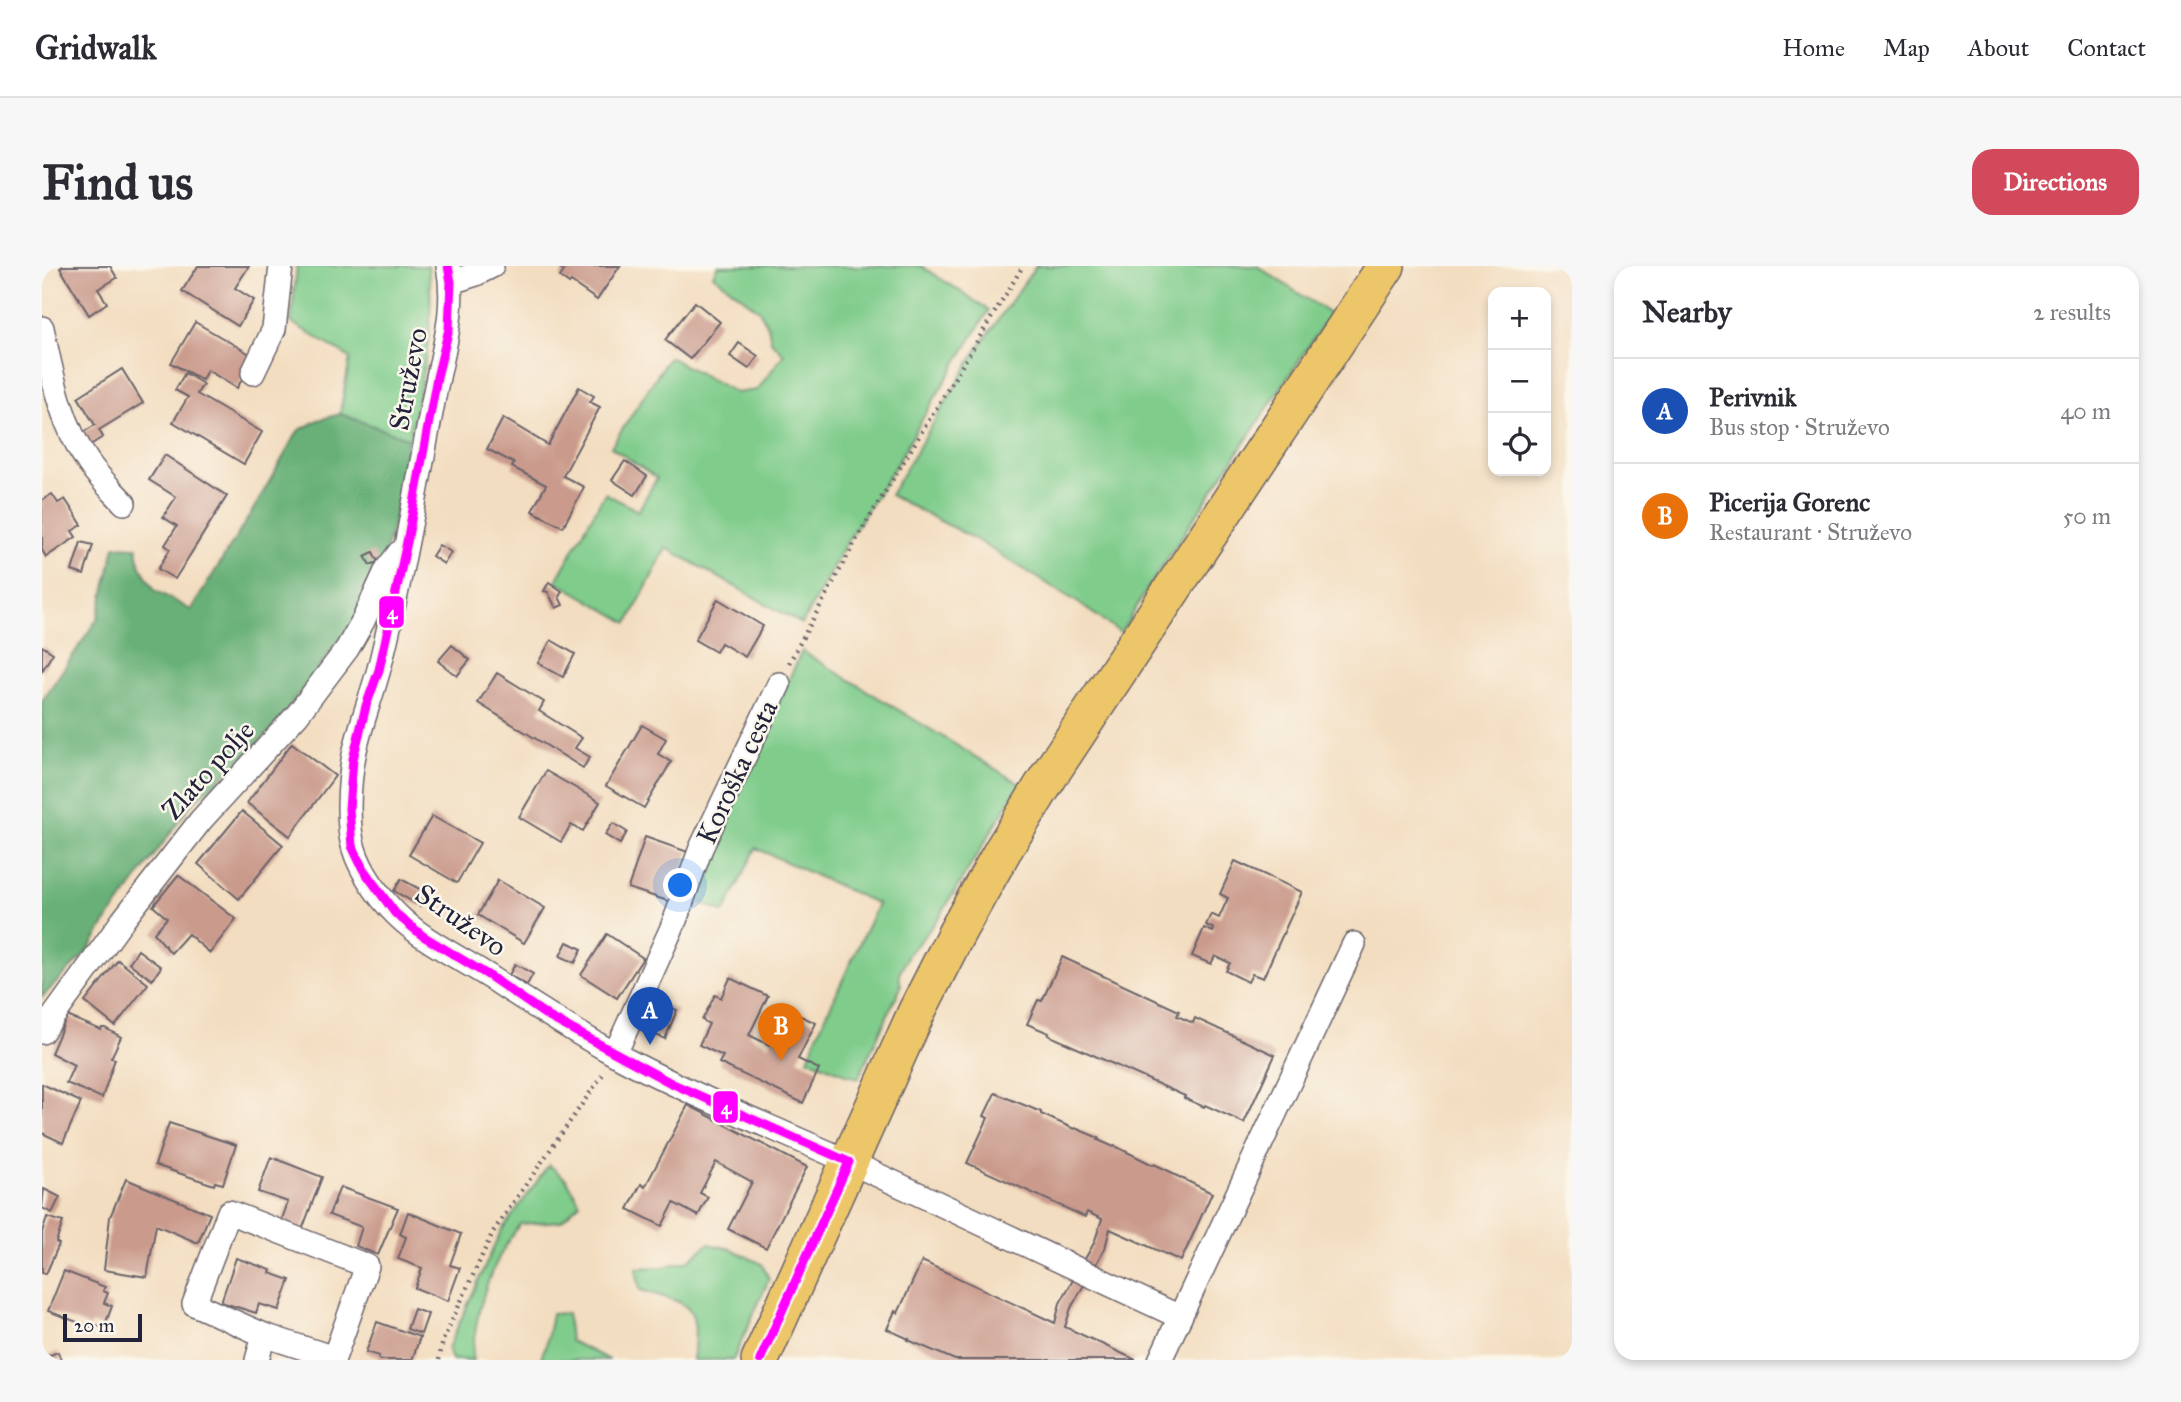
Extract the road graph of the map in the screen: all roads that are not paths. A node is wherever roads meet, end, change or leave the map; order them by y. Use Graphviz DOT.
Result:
graph roads {
  1 [pos="281,266"];
  2 [pos="492,266"];
  3 [pos="1386,266"];
  4 [pos="449,274"];
  5 [pos="42,328"];
  6 [pos="253,373"];
  7 [pos="124,503"];
  8 [pos="407,542"];
  9 [pos="779,684"];
  10 [pos="1354,944"];
  11 [pos="42,1032"];
  12 [pos="615,1054"];
  13 [pos="849,1163"];
  14 [pos="1180,1317"];
  15 [pos="264,1335"];
  16 [pos="257,1360"];
  17 [pos="760,1360"];
  18 [pos="1160,1360"];
  1 -- 6 [label="street"];
  2 -- 4 [label="street, Struževo"];
  3 -- 13 [label="main road"];
  4 -- 8 [label="street, Struževo"];
  5 -- 7 [label="street"];
  8 -- 11 [label="street, Zlato polje"];
  8 -- 12 [label="street, Struževo"];
  9 -- 12 [label="street, Koroška cesta"];
  10 -- 14 [label="street"];
  12 -- 13 [label="street, Struževo"];
  13 -- 14 [label="street, Struževo"];
  13 -- 17 [label="main road"];
  14 -- 18 [label="street"];
  15 -- 15 [label="street"];
  15 -- 16 [label="street"];
}
